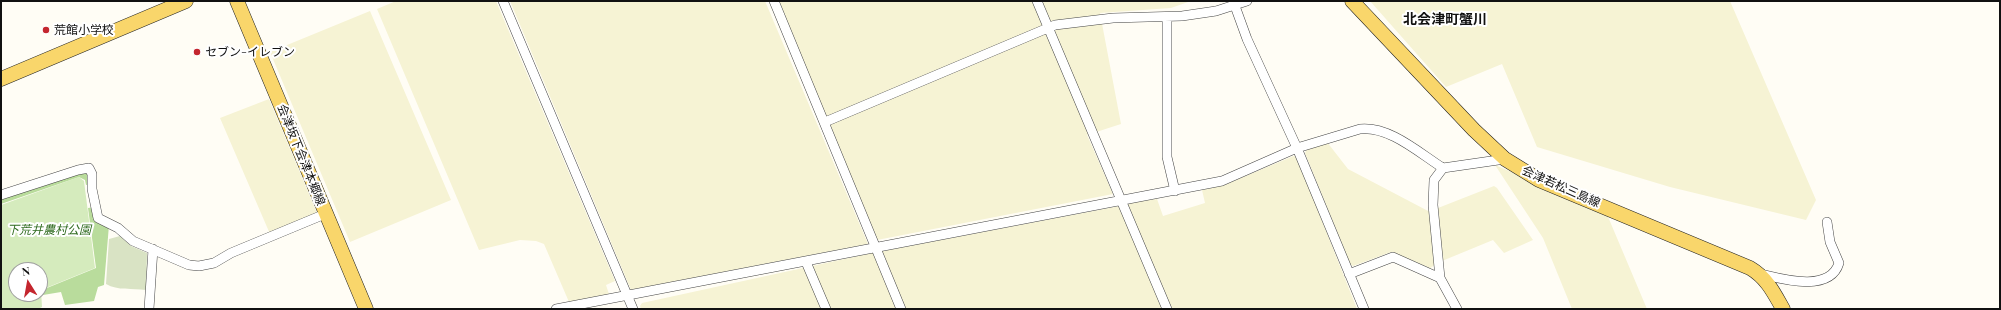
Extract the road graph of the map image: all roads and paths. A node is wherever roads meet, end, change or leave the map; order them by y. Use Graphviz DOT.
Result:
graph roads {
  1 [pos="186,1"];
  2 [pos="237,1"];
  3 [pos="503,1"];
  4 [pos="774,1"];
  5 [pos="1037,1"];
  6 [pos="1247,1"];
  7 [pos="1352,1"];
  8 [pos="1235,6"];
  9 [pos="1167,18"];
  10 [pos="1048,28"];
  11 [pos="1,79"];
  12 [pos="825,122"];
  13 [pos="1297,148"];
  14 [pos="1505,159"];
  15 [pos="1443,168"];
  16 [pos="1174,191"];
  17 [pos="1,195"];
  18 [pos="1122,201"];
  19 [pos="325,214"];
  20 [pos="1827,222"];
  21 [pos="876,248"];
  22 [pos="152,250"];
  23 [pos="806,262"];
  24 [pos="1349,274"];
  25 [pos="1761,274"];
  26 [pos="1440,278"];
  27 [pos="628,296"];
  28 [pos="148,309"];
  29 [pos="366,309"];
  30 [pos="556,309"];
  31 [pos="633,309"];
  32 [pos="826,309"];
  33 [pos="901,309"];
  34 [pos="1167,309"];
  35 [pos="1364,309"];
  36 [pos="1457,309"];
  37 [pos="1783,309"];
  1 -- 11 [label="main road"];
  2 -- 19 [label="main road, 会津坂下会津本郷線"];
  3 -- 27 [label="street"];
  4 -- 12 [label="street"];
  5 -- 10 [label="street"];
  6 -- 8 [label="street"];
  7 -- 14 [label="main road, 会津若松三島線"];
  8 -- 9 [label="street"];
  8 -- 13 [label="street"];
  9 -- 10 [label="street"];
  9 -- 16 [label="street"];
  10 -- 12 [label="street"];
  10 -- 18 [label="street"];
  12 -- 21 [label="street"];
  13 -- 15 [label="street"];
  13 -- 16 [label="street"];
  13 -- 24 [label="street"];
  14 -- 15 [label="street"];
  14 -- 25 [label="main road, 会津若松三島線"];
  15 -- 26 [label="street"];
  16 -- 18 [label="street"];
  17 -- 22 [label="street"];
  18 -- 21 [label="street"];
  18 -- 34 [label="street"];
  19 -- 22 [label="street"];
  19 -- 29 [label="main road, 会津坂下会津本郷線"];
  20 -- 25 [label="street"];
  21 -- 23 [label="street"];
  21 -- 33 [label="street"];
  22 -- 28 [label="street"];
  23 -- 27 [label="street"];
  23 -- 32 [label="street"];
  24 -- 26 [label="street"];
  24 -- 35 [label="street"];
  25 -- 37 [label="main road"];
  26 -- 36 [label="street"];
  27 -- 30 [label="street"];
  27 -- 31 [label="street"];
}
